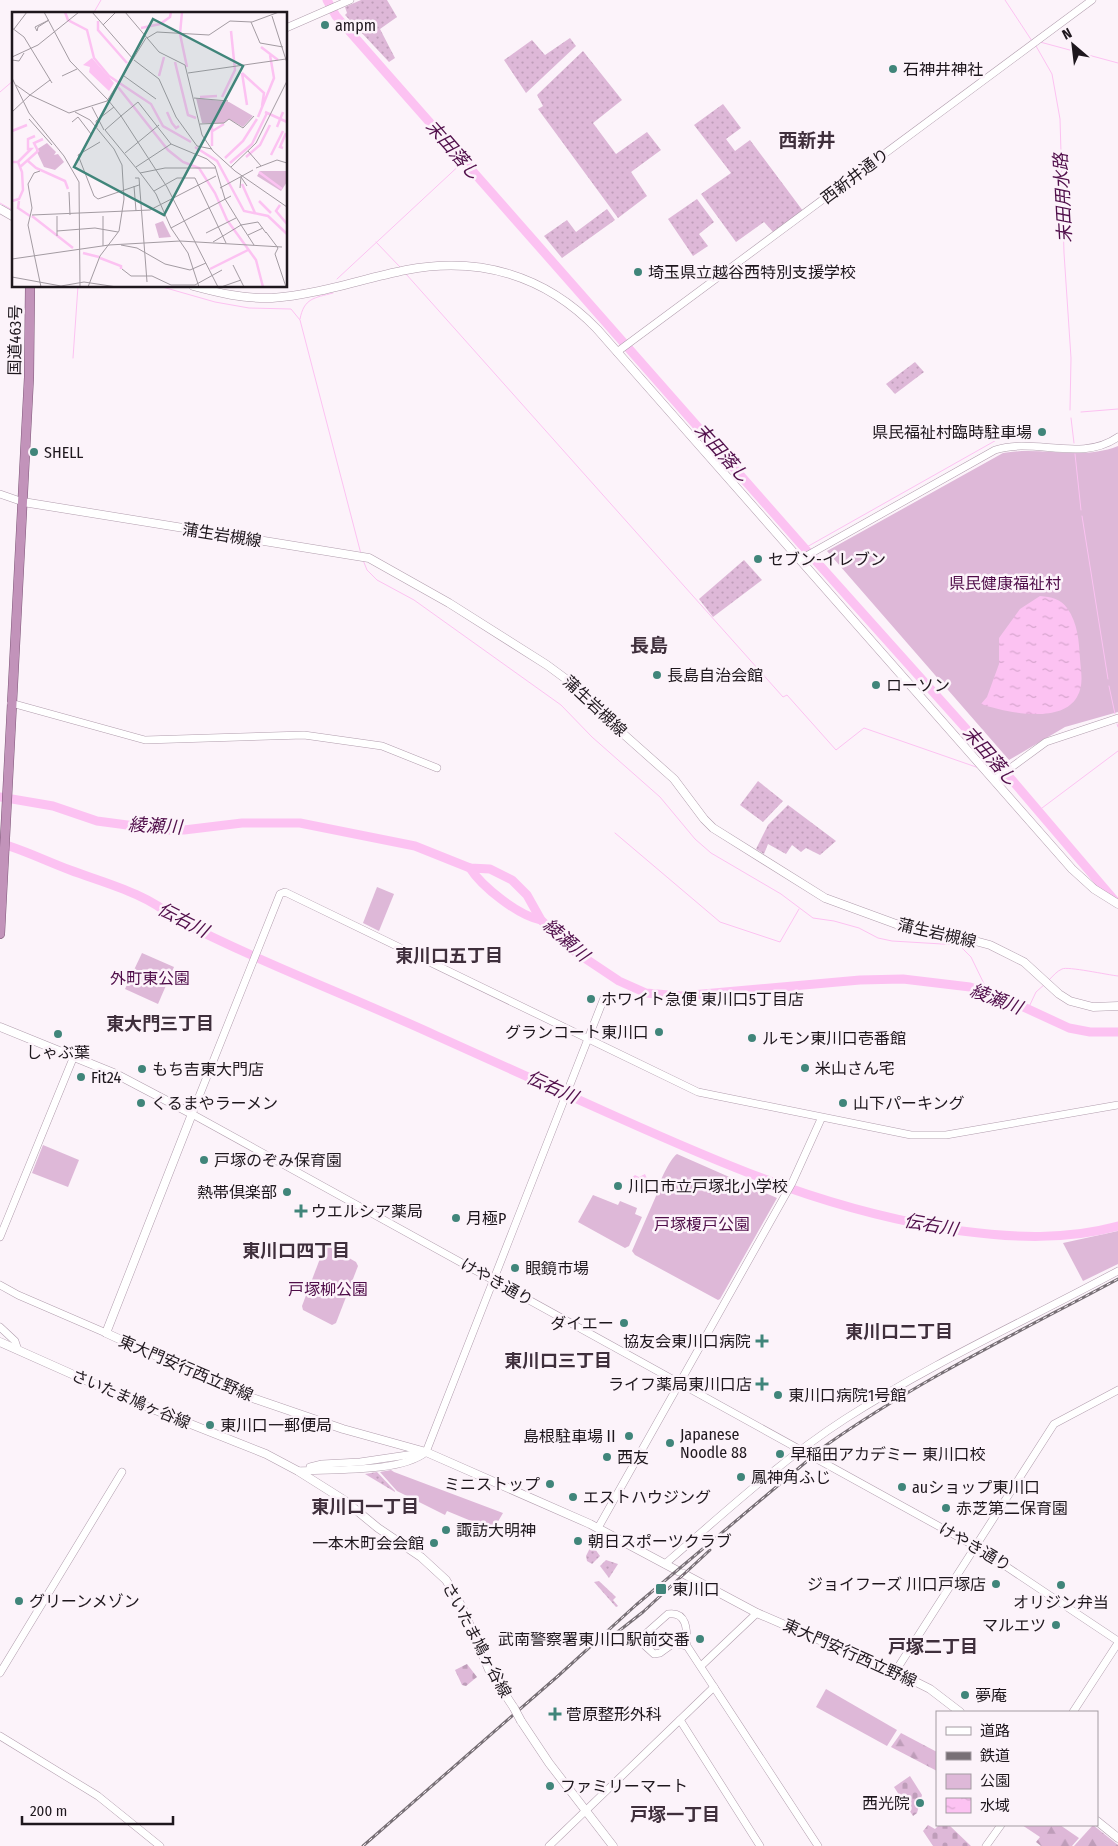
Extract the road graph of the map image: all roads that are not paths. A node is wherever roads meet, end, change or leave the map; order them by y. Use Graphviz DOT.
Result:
graph roads {
  1 [pos="350,0"];
  2 [pos="1092,0"];
  3 [pos="288,27"];
  4 [pos="0,209"];
  5 [pos="12,216"];
  6 [pos="30,288"];
  7 [pos="201,288"];
  8 [pos="617,352"];
  9 [pos="1118,437"];
  10 [pos="0,494"];
  11 [pos="23,502"];
  12 [pos="801,559"];
  13 [pos="11,703"];
  14 [pos="1118,718"];
  15 [pos="437,768"];
  16 [pos="994,780"];
  17 [pos="1118,904"];
  18 [pos="0,934"];
  19 [pos="604,998"];
  20 [pos="1118,1006"];
  21 [pos="0,1028"];
  22 [pos="588,1040"];
  23 [pos="74,1056"];
  24 [pos="1118,1105"];
  25 [pos="192,1114"];
  26 [pos="821,1119"];
  27 [pos="0,1236"];
  28 [pos="1118,1271"];
  29 [pos="492,1280"];
  30 [pos="0,1285"];
  31 [pos="0,1328"];
  32 [pos="106,1333"];
  33 [pos="0,1342"];
  34 [pos="18,1350"];
  35 [pos="679,1383"];
  36 [pos="1118,1390"];
  37 [pos="802,1450"];
  38 [pos="426,1452"];
  39 [pos="298,1471"];
  40 [pos="122,1472"];
  41 [pos="598,1528"];
  42 [pos="976,1546"];
  43 [pos="665,1564"];
  44 [pos="757,1613"];
  45 [pos="1118,1642"];
  46 [pos="687,1646"];
  47 [pos="701,1666"];
  48 [pos="895,1672"];
  49 [pos="0,1673"];
  50 [pos="714,1686"];
  51 [pos="959,1711"];
  52 [pos="1074,1711"];
  53 [pos="680,1720"];
  54 [pos="0,1736"];
  55 [pos="586,1810"];
  56 [pos="1098,1822"];
  57 [pos="1000,1826"];
  58 [pos="1118,1838"];
  59 [pos="160,1846"];
  60 [pos="549,1846"];
  61 [pos="613,1846"];
  62 [pos="760,1846"];
  63 [pos="818,1846"];
  64 [pos="986,1846"];
  1 -- 3 [label="street"];
  2 -- 8 [label="street, 西新井通り"];
  4 -- 5 [label="main road"];
  6 -- 11 [label="highway, 国道463号"];
  7 -- 8 [label="main road"];
  8 -- 12 [label="main road"];
  9 -- 12 [label="street"];
  10 -- 11 [label="street"];
  11 -- 13 [label="highway, 国道463号"];
  11 -- 20 [label="main road, 蒲生岩槻線"];
  12 -- 16 [label="main road"];
  13 -- 15 [label="street"];
  13 -- 18 [label="highway, 国道463号"];
  14 -- 16 [label="street"];
  16 -- 17 [label="main road"];
  19 -- 22 [label="street"];
  21 -- 23 [label="main road"];
  22 -- 25 [label="street"];
  22 -- 26 [label="street"];
  22 -- 29 [label="street"];
  23 -- 25 [label="main road"];
  23 -- 27 [label="street"];
  24 -- 26 [label="street"];
  25 -- 29 [label="street, けやき通り"];
  25 -- 32 [label="main road, 東大門安行西立野線"];
  26 -- 35 [label="street"];
  28 -- 37 [label="street"];
  29 -- 35 [label="street, けやき通り"];
  29 -- 38 [label="street"];
  30 -- 32 [label="street"];
  31 -- 34 [label="street"];
  32 -- 38 [label="main road, 東大門安行西立野線"];
  33 -- 34 [label="main road, さいたま鳩ヶ谷線"];
  34 -- 39 [label="main road, さいたま鳩ヶ谷線"];
  35 -- 37 [label="street, けやき通り"];
  35 -- 41 [label="street"];
  36 -- 42 [label="street"];
  37 -- 42 [label="street, けやき通り"];
  37 -- 43 [label="street"];
  38 -- 39 [label="street"];
  38 -- 41 [label="main road, 東大門安行西立野線"];
  39 -- 55 [label="main road, さいたま鳩ヶ谷線, bridge"];
  40 -- 49 [label="street"];
  41 -- 43 [label="main road, 東大門安行西立野線"];
  42 -- 45 [label="street, けやき通り"];
  42 -- 48 [label="street"];
  43 -- 44 [label="main road, 東大門安行西立野線"];
  44 -- 47 [label="street"];
  44 -- 48 [label="main road, 東大門安行西立野線"];
  45 -- 52 [label="street"];
  46 -- 46 [label="street"];
  46 -- 47 [label="street"];
  47 -- 50 [label="street"];
  48 -- 51 [label="main road, 東大門安行西立野線"];
  50 -- 53 [label="street"];
  50 -- 63 [label="street"];
  53 -- 55 [label="street"];
  53 -- 62 [label="street"];
  54 -- 59 [label="street"];
  55 -- 60 [label="street"];
  55 -- 61 [label="main road, さいたま鳩ヶ谷線"];
  56 -- 58 [label="main road"];
  57 -- 64 [label="street"];
}
